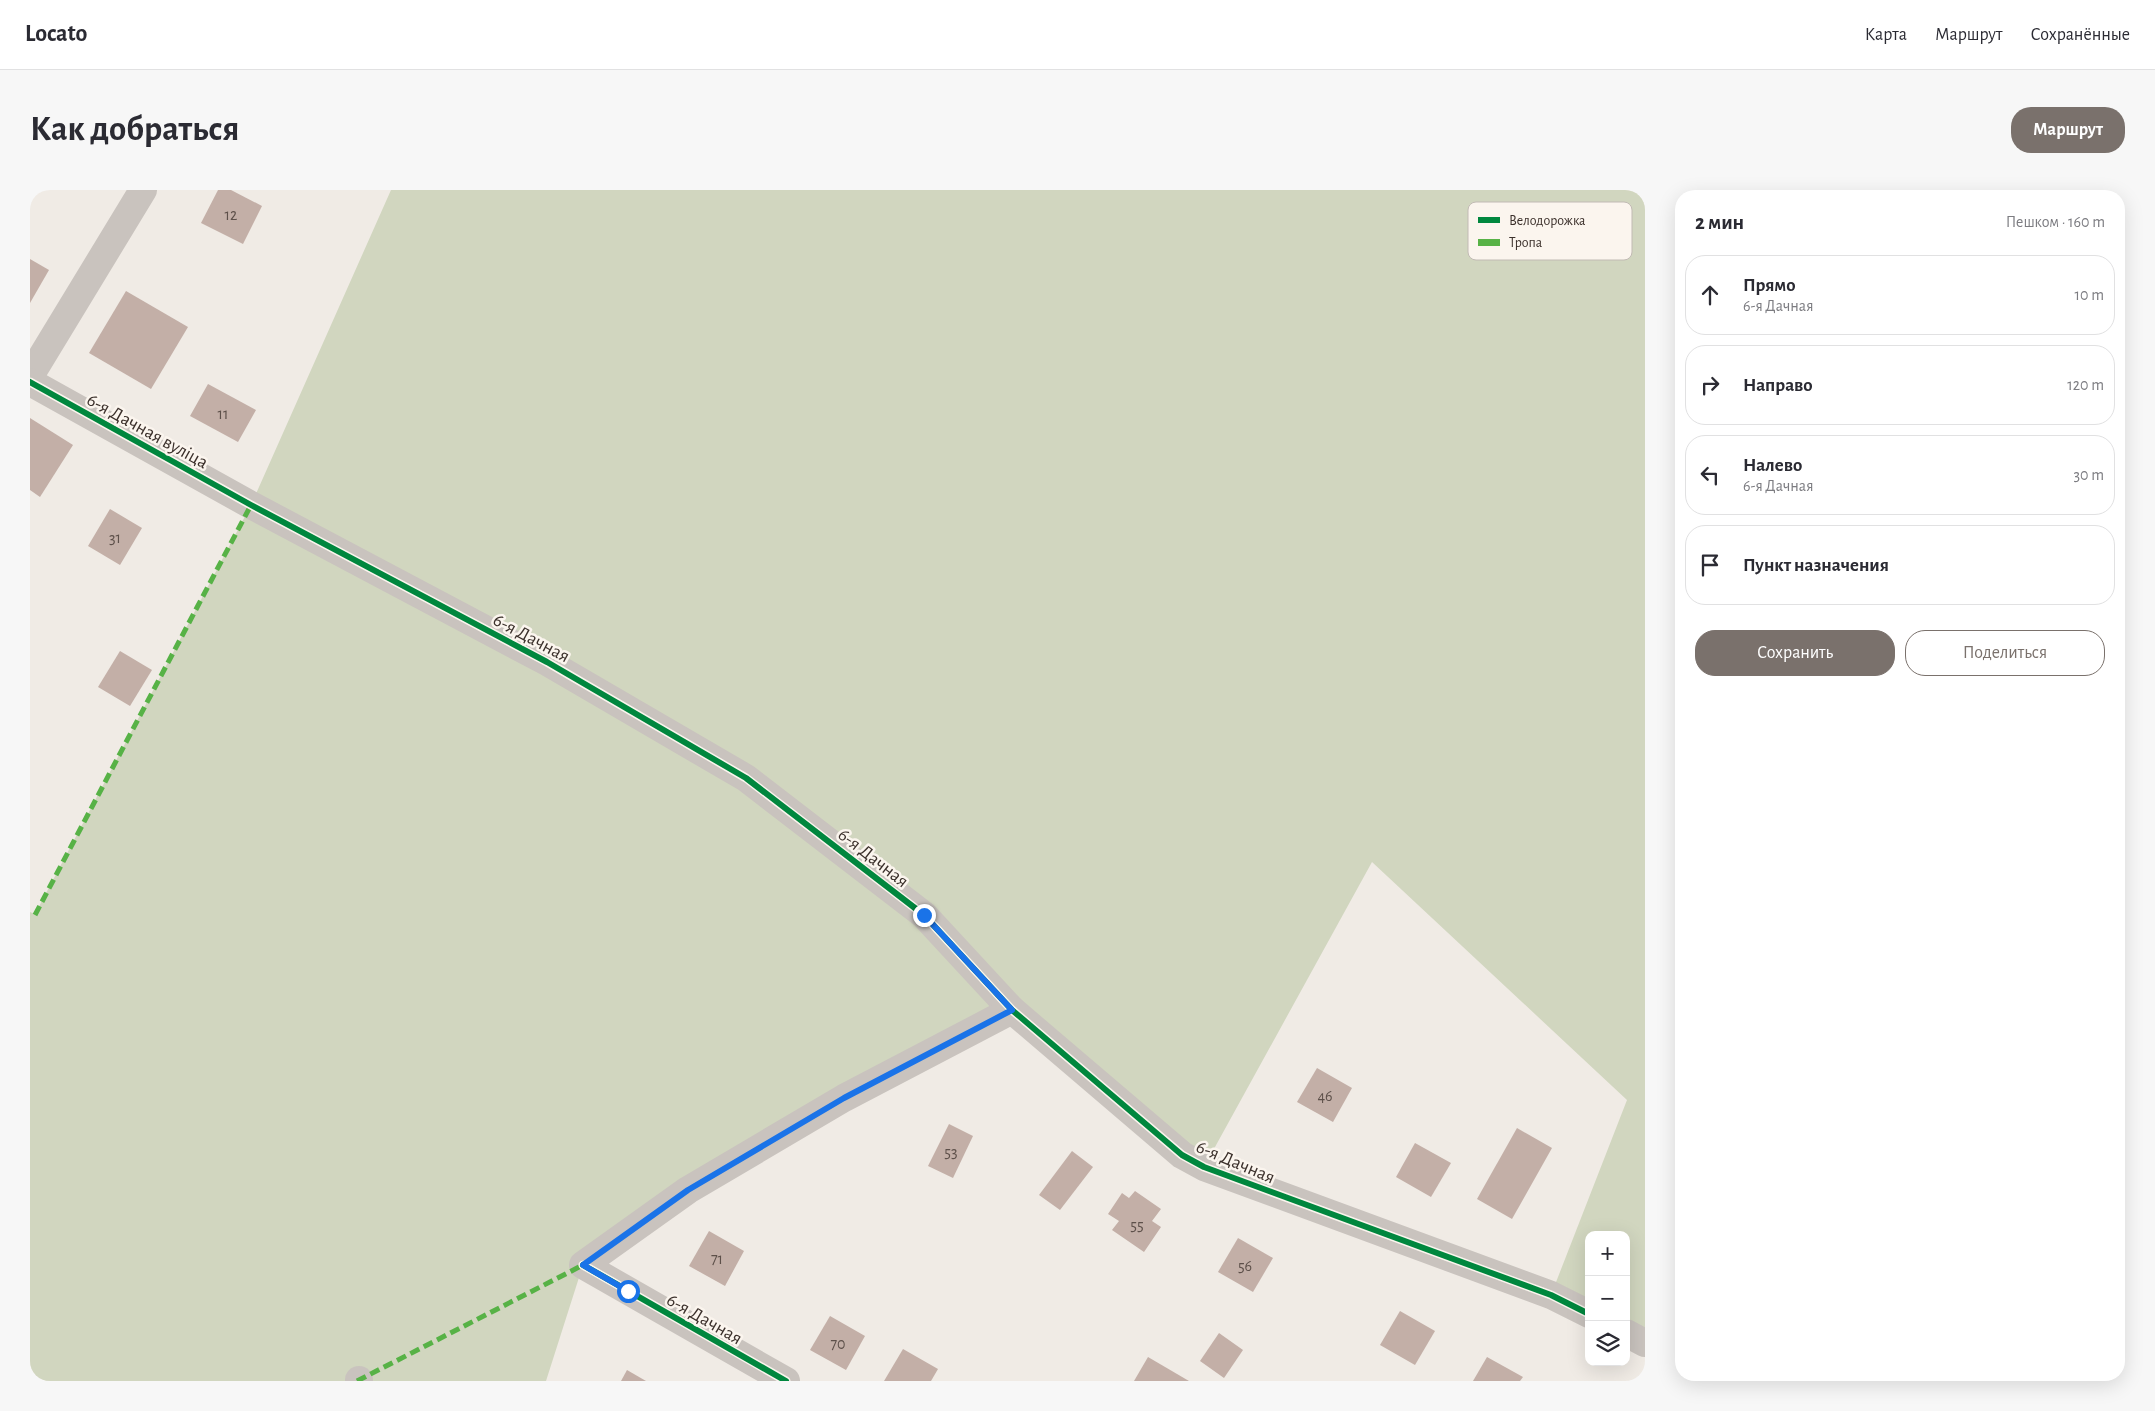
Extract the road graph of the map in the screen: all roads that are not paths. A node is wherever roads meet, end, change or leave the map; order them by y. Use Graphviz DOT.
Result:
graph roads {
  1 [pos="143,190"];
  2 [pos="30,376"];
  3 [pos="30,382"];
  4 [pos="251,505"];
  5 [pos="1012,1010"];
  6 [pos="1585,1312"];
  7 [pos="1630,1335"];
  8 [pos="1645,1343"];
  9 [pos="786,1381"];
  1 -- 2 [label="street"];
  3 -- 4 [label="street, 6-я Дачная вуліца"];
  4 -- 5 [label="street, 6-я Дачная"];
  5 -- 6 [label="street, 6-я Дачная"];
  5 -- 9 [label="street, 6-я Дачная"];
  7 -- 8 [label="street"];
}
